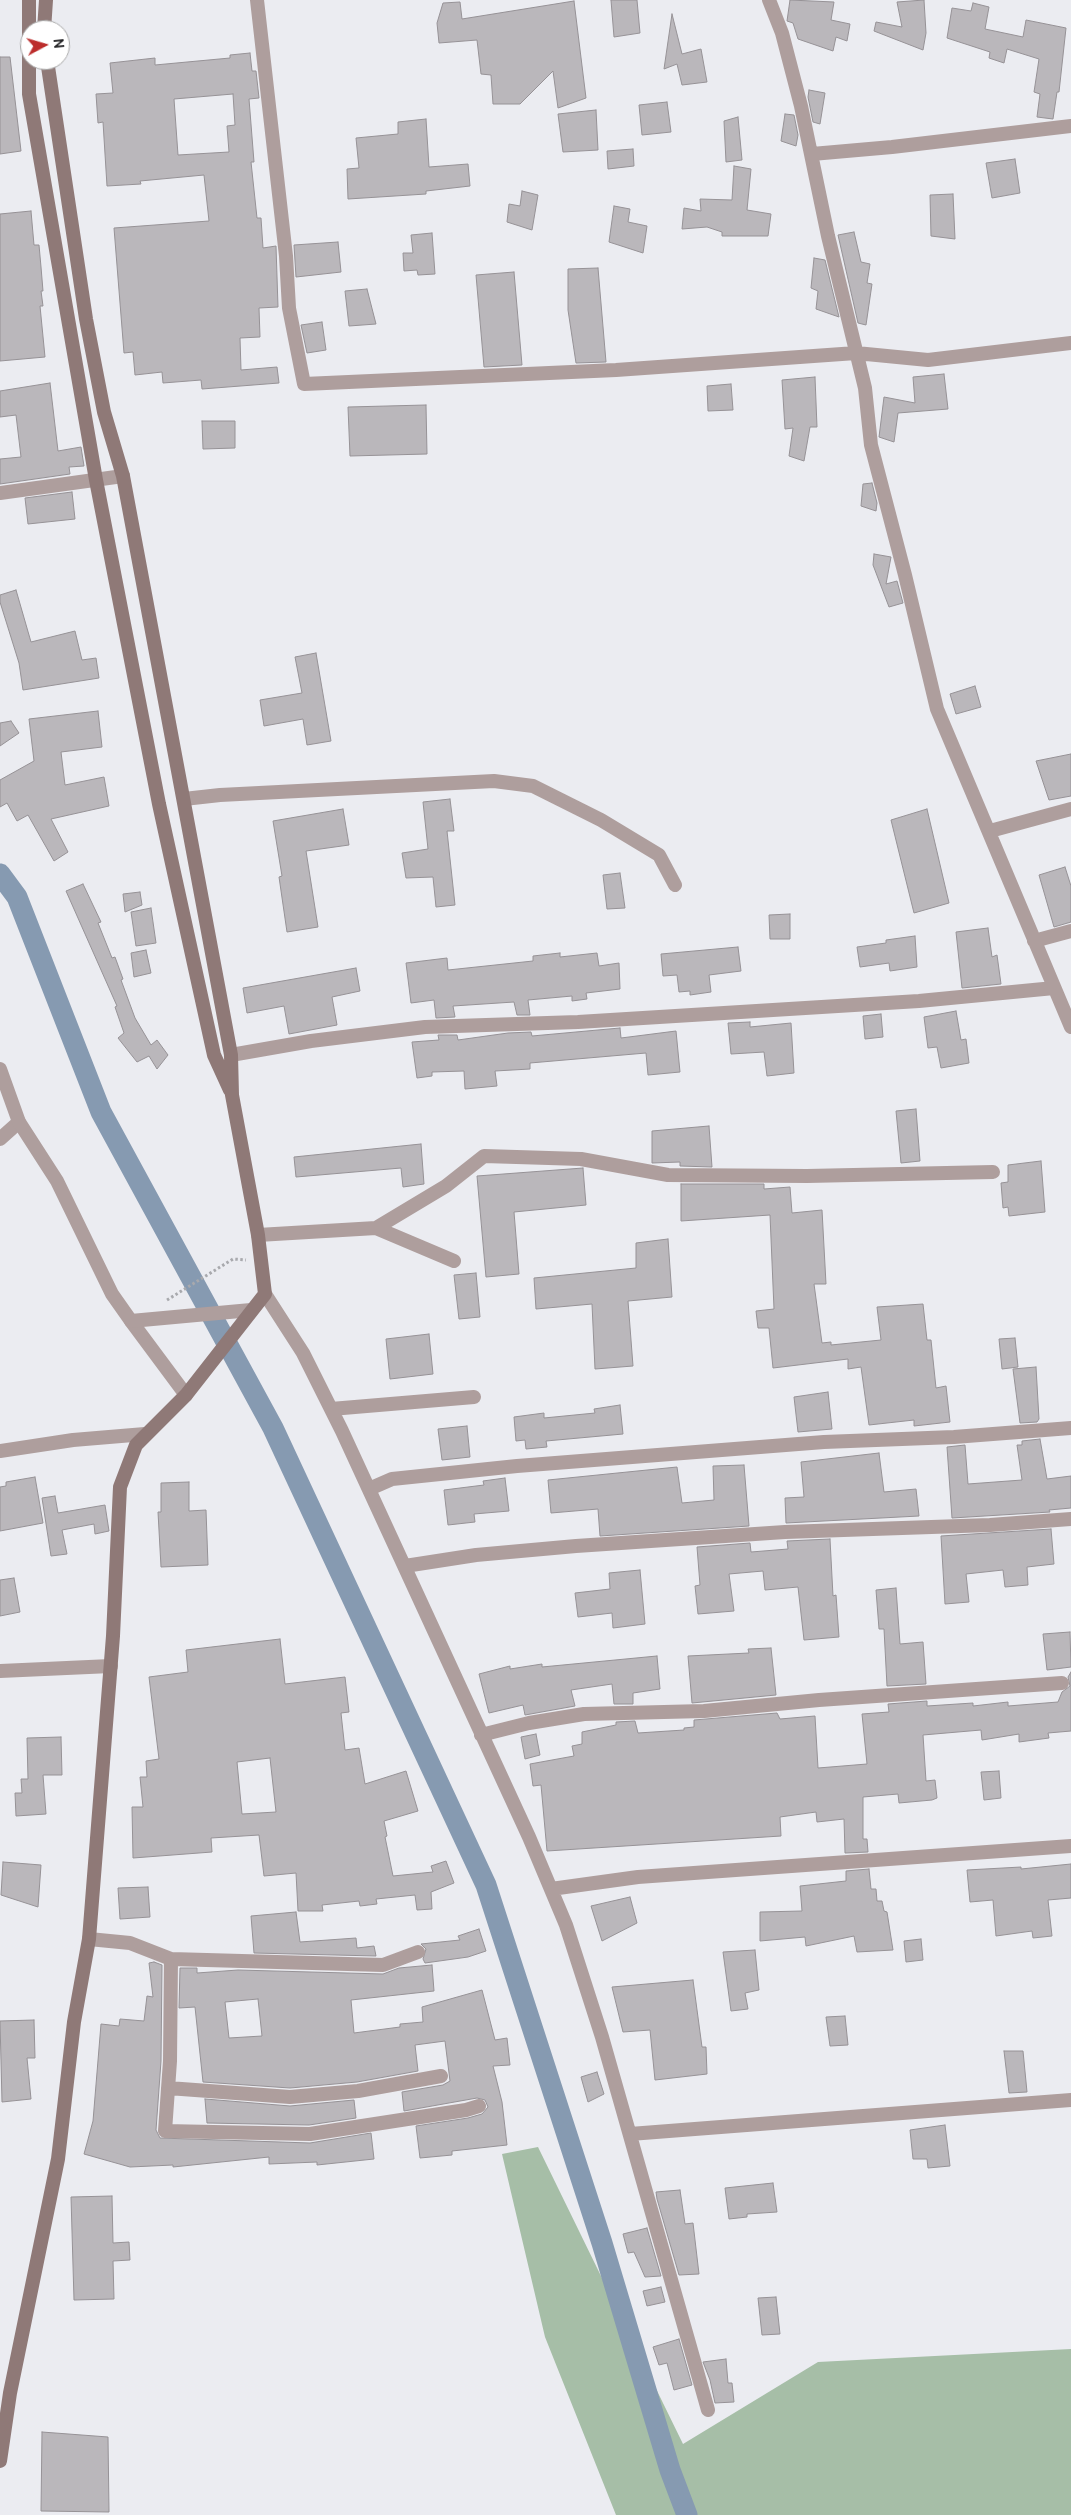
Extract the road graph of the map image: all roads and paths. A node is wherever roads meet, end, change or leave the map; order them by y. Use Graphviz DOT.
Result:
graph roads {
  1 [pos="29,0"];
  2 [pos="46,0"];
  3 [pos="257,0"];
  4 [pos="769,0"];
  5 [pos="45,20"];
  6 [pos="49,70"];
  7 [pos="1071,126"];
  8 [pos="812,154"];
  9 [pos="1071,343"];
  10 [pos="856,353"];
  11 [pos="123,476"];
  12 [pos="96,480"];
  13 [pos="0,493"];
  14 [pos="184,799"];
  15 [pos="1071,809"];
  16 [pos="990,831"];
  17 [pos="675,885"];
  18 [pos="1071,931"];
  19 [pos="1034,940"];
  20 [pos="1054,988"];
  21 [pos="1071,1027"];
  22 [pos="231,1055"];
  23 [pos="0,1069"];
  24 [pos="232,1095"];
  25 [pos="19,1122"];
  26 [pos="0,1127"];
  27 [pos="0,1139"];
  28 [pos="993,1172"];
  29 [pos="376,1228"];
  30 [pos="258,1235"];
  31 [pos="230,1260"];
  32 [pos="454,1261"];
  33 [pos="264,1294"];
  34 [pos="166,1301"];
  35 [pos="251,1310"];
  36 [pos="131,1321"];
  37 [pos="186,1395"];
  38 [pos="474,1397"];
  39 [pos="330,1409"];
  40 [pos="1071,1428"];
  41 [pos="145,1434"];
  42 [pos="0,1451"];
  43 [pos="369,1489"];
  44 [pos="1071,1519"];
  45 [pos="405,1566"];
  46 [pos="111,1666"];
  47 [pos="0,1671"];
  48 [pos="1062,1683"];
  49 [pos="481,1735"];
  50 [pos="1071,1846"];
  51 [pos="551,1889"];
  52 [pos="89,1939"];
  53 [pos="418,1952"];
  54 [pos="171,1959"];
  55 [pos="441,2076"];
  56 [pos="168,2088"];
  57 [pos="1071,2100"];
  58 [pos="479,2106"];
  59 [pos="630,2134"];
  60 [pos="708,2410"];
  61 [pos="0,2461"];
  1 -- 12 [label="main road"];
  2 -- 5 [label="main road"];
  3 -- 10 [label="street"];
  4 -- 8 [label="street"];
  6 -- 11 [label="main road"];
  7 -- 8 [label="street"];
  8 -- 10 [label="street"];
  9 -- 10 [label="street"];
  10 -- 16 [label="street"];
  11 -- 12 [label="street"];
  11 -- 14 [label="main road"];
  12 -- 13 [label="street"];
  12 -- 24 [label="main road"];
  14 -- 17 [label="street"];
  14 -- 22 [label="main road"];
  15 -- 16 [label="street"];
  16 -- 19 [label="street"];
  18 -- 19 [label="street"];
  19 -- 20 [label="street"];
  20 -- 21 [label="street"];
  20 -- 22 [label="street"];
  22 -- 24 [label="main road"];
  23 -- 25 [label="street"];
  24 -- 30 [label="main road"];
  25 -- 26 [label="street"];
  25 -- 27 [label="street"];
  25 -- 36 [label="street"];
  28 -- 29 [label="street"];
  29 -- 30 [label="street"];
  29 -- 32 [label="street"];
  30 -- 33 [label="main road"];
  31 -- 34 [label="path"];
  33 -- 35 [label="main road"];
  33 -- 39 [label="street"];
  35 -- 36 [label="street"];
  35 -- 37 [label="main road"];
  36 -- 37 [label="street"];
  37 -- 41 [label="main road"];
  38 -- 39 [label="street"];
  39 -- 43 [label="street"];
  40 -- 43 [label="street"];
  41 -- 42 [label="street"];
  41 -- 46 [label="main road"];
  43 -- 45 [label="street"];
  44 -- 45 [label="street"];
  45 -- 49 [label="street"];
  46 -- 47 [label="street"];
  46 -- 52 [label="main road"];
  48 -- 49 [label="street"];
  49 -- 51 [label="street"];
  50 -- 51 [label="street"];
  51 -- 59 [label="street"];
  52 -- 54 [label="street"];
  52 -- 61 [label="main road"];
  53 -- 54 [label="street"];
  54 -- 56 [label="street"];
  55 -- 56 [label="street"];
  56 -- 58 [label="street"];
  57 -- 59 [label="street"];
  59 -- 60 [label="street"];
}
